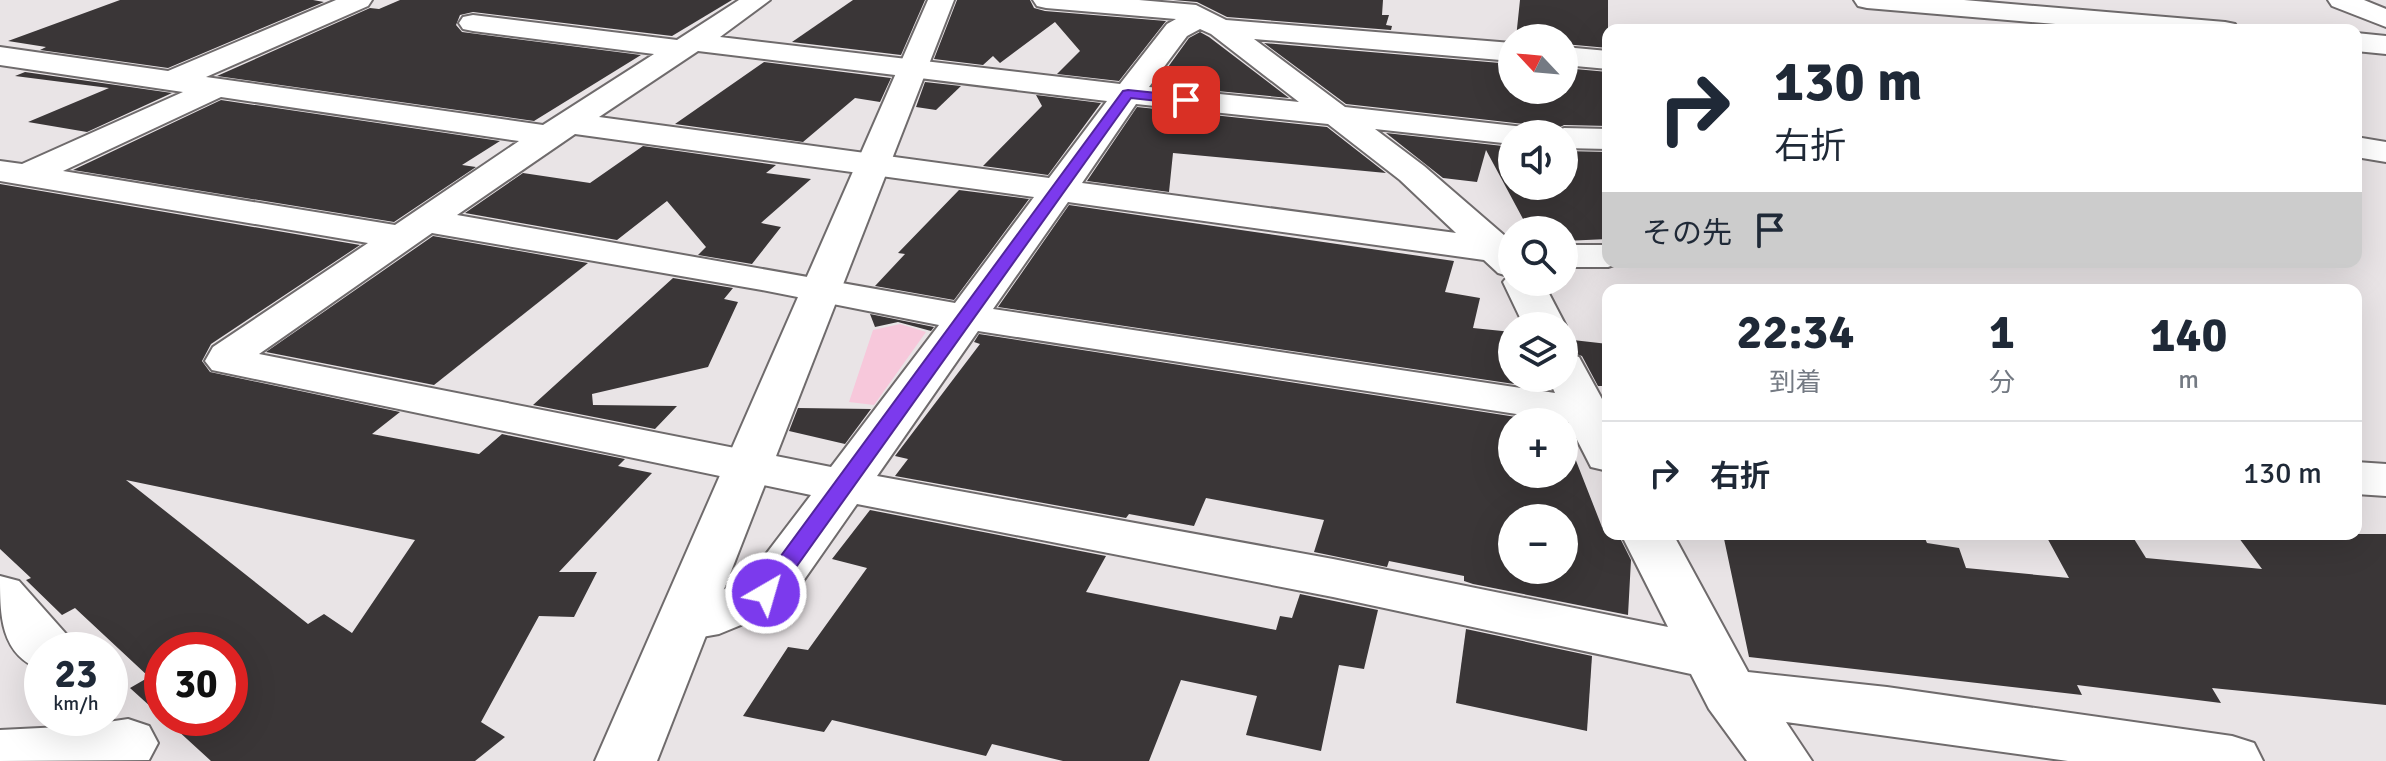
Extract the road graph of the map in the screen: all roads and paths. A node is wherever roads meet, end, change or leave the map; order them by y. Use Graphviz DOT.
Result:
graph roads {
  1 [pos="359,0"];
  2 [pos="757,0"];
  3 [pos="941,0"];
  4 [pos="1046,0"];
  5 [pos="1867,0"];
  6 [pos="2078,0"];
  7 [pos="2341,0"];
  8 [pos="1202,15"];
  9 [pos="2112,19"];
  10 [pos="2386,19"];
  11 [pos="473,23"];
  12 [pos="2163,24"];
  13 [pos="2362,43"];
  14 [pos="687,45"];
  15 [pos="2386,45"];
  16 [pos="1498,50"];
  17 [pos="0,56"];
  18 [pos="1578,57"];
  19 [pos="1602,59"];
  20 [pos="913,68"];
  21 [pos="171,81"];
  22 [pos="217,88"];
  23 [pos="1128,94"];
  24 [pos="1332,115"];
  25 [pos="558,130"];
  26 [pos="1498,133"];
  27 [pos="1578,138"];
  28 [pos="1602,139"];
  29 [pos="2362,148"];
  30 [pos="2386,152"];
  31 [pos="873,165"];
  32 [pos="13,173"];
  33 [pos="1057,191"];
  34 [pos="412,229"];
  35 [pos="1498,248"];
  36 [pos="1498,255"];
  37 [pos="1578,256"];
  38 [pos="1602,256"];
  39 [pos="821,291"];
  40 [pos="968,317"];
  41 [pos="1578,386"];
  42 [pos="1597,412"];
  43 [pos="1602,432"];
  44 [pos="749,466"];
  45 [pos="2362,478"];
  46 [pos="2386,480"];
  47 [pos="846,486"];
  48 [pos="1650,540"];
  49 [pos="0,595"];
  50 [pos="685,620"];
  51 [pos="32,632"];
  52 [pos="1719,674"];
  53 [pos="127,741"];
  54 [pos="0,755"];
  55 [pos="626,761"];
  56 [pos="1781,761"];
  57 [pos="2232,761"];
  1 -- 21 [label="street"];
  2 -- 14 [label="street"];
  3 -- 20 [label="street"];
  4 -- 8 [label="street"];
  5 -- 9 [label="street"];
  6 -- 9 [label="street"];
  7 -- 10 [label="street"];
  8 -- 16 [label="street"];
  8 -- 23 [label="street"];
  8 -- 24 [label="street"];
  9 -- 12 [label="street"];
  11 -- 14 [label="street"];
  13 -- 15 [label="street"];
  14 -- 20 [label="street"];
  14 -- 25 [label="street"];
  17 -- 21 [label="street"];
  18 -- 19 [label="street"];
  20 -- 23 [label="street"];
  20 -- 31 [label="street"];
  21 -- 22 [label="street"];
  22 -- 25 [label="street"];
  22 -- 32 [label="street"];
  23 -- 24 [label="street"];
  23 -- 33 [label="street"];
  24 -- 26 [label="street"];
  24 -- 35 [label="street"];
  25 -- 31 [label="street"];
  25 -- 34 [label="street"];
  27 -- 28 [label="street"];
  29 -- 30 [label="street"];
  31 -- 33 [label="street"];
  31 -- 39 [label="street"];
  32 -- 34 [label="street"];
  33 -- 36 [label="street"];
  33 -- 40 [label="street"];
  34 -- 39 [label="street"];
  34 -- 44 [label="street"];
  37 -- 38 [label="street"];
  39 -- 40 [label="street"];
  39 -- 44 [label="street"];
  40 -- 42 [label="street"];
  40 -- 47 [label="street"];
  41 -- 42 [label="street"];
  42 -- 43 [label="street"];
  44 -- 47 [label="street"];
  44 -- 50 [label="street"];
  45 -- 46 [label="street"];
  47 -- 50 [label="street"];
  47 -- 52 [label="street"];
  48 -- 52 [label="street"];
  49 -- 51 [label="street"];
  50 -- 55 [label="street"];
  52 -- 56 [label="street"];
  52 -- 57 [label="street"];
  53 -- 54 [label="street"];
}
